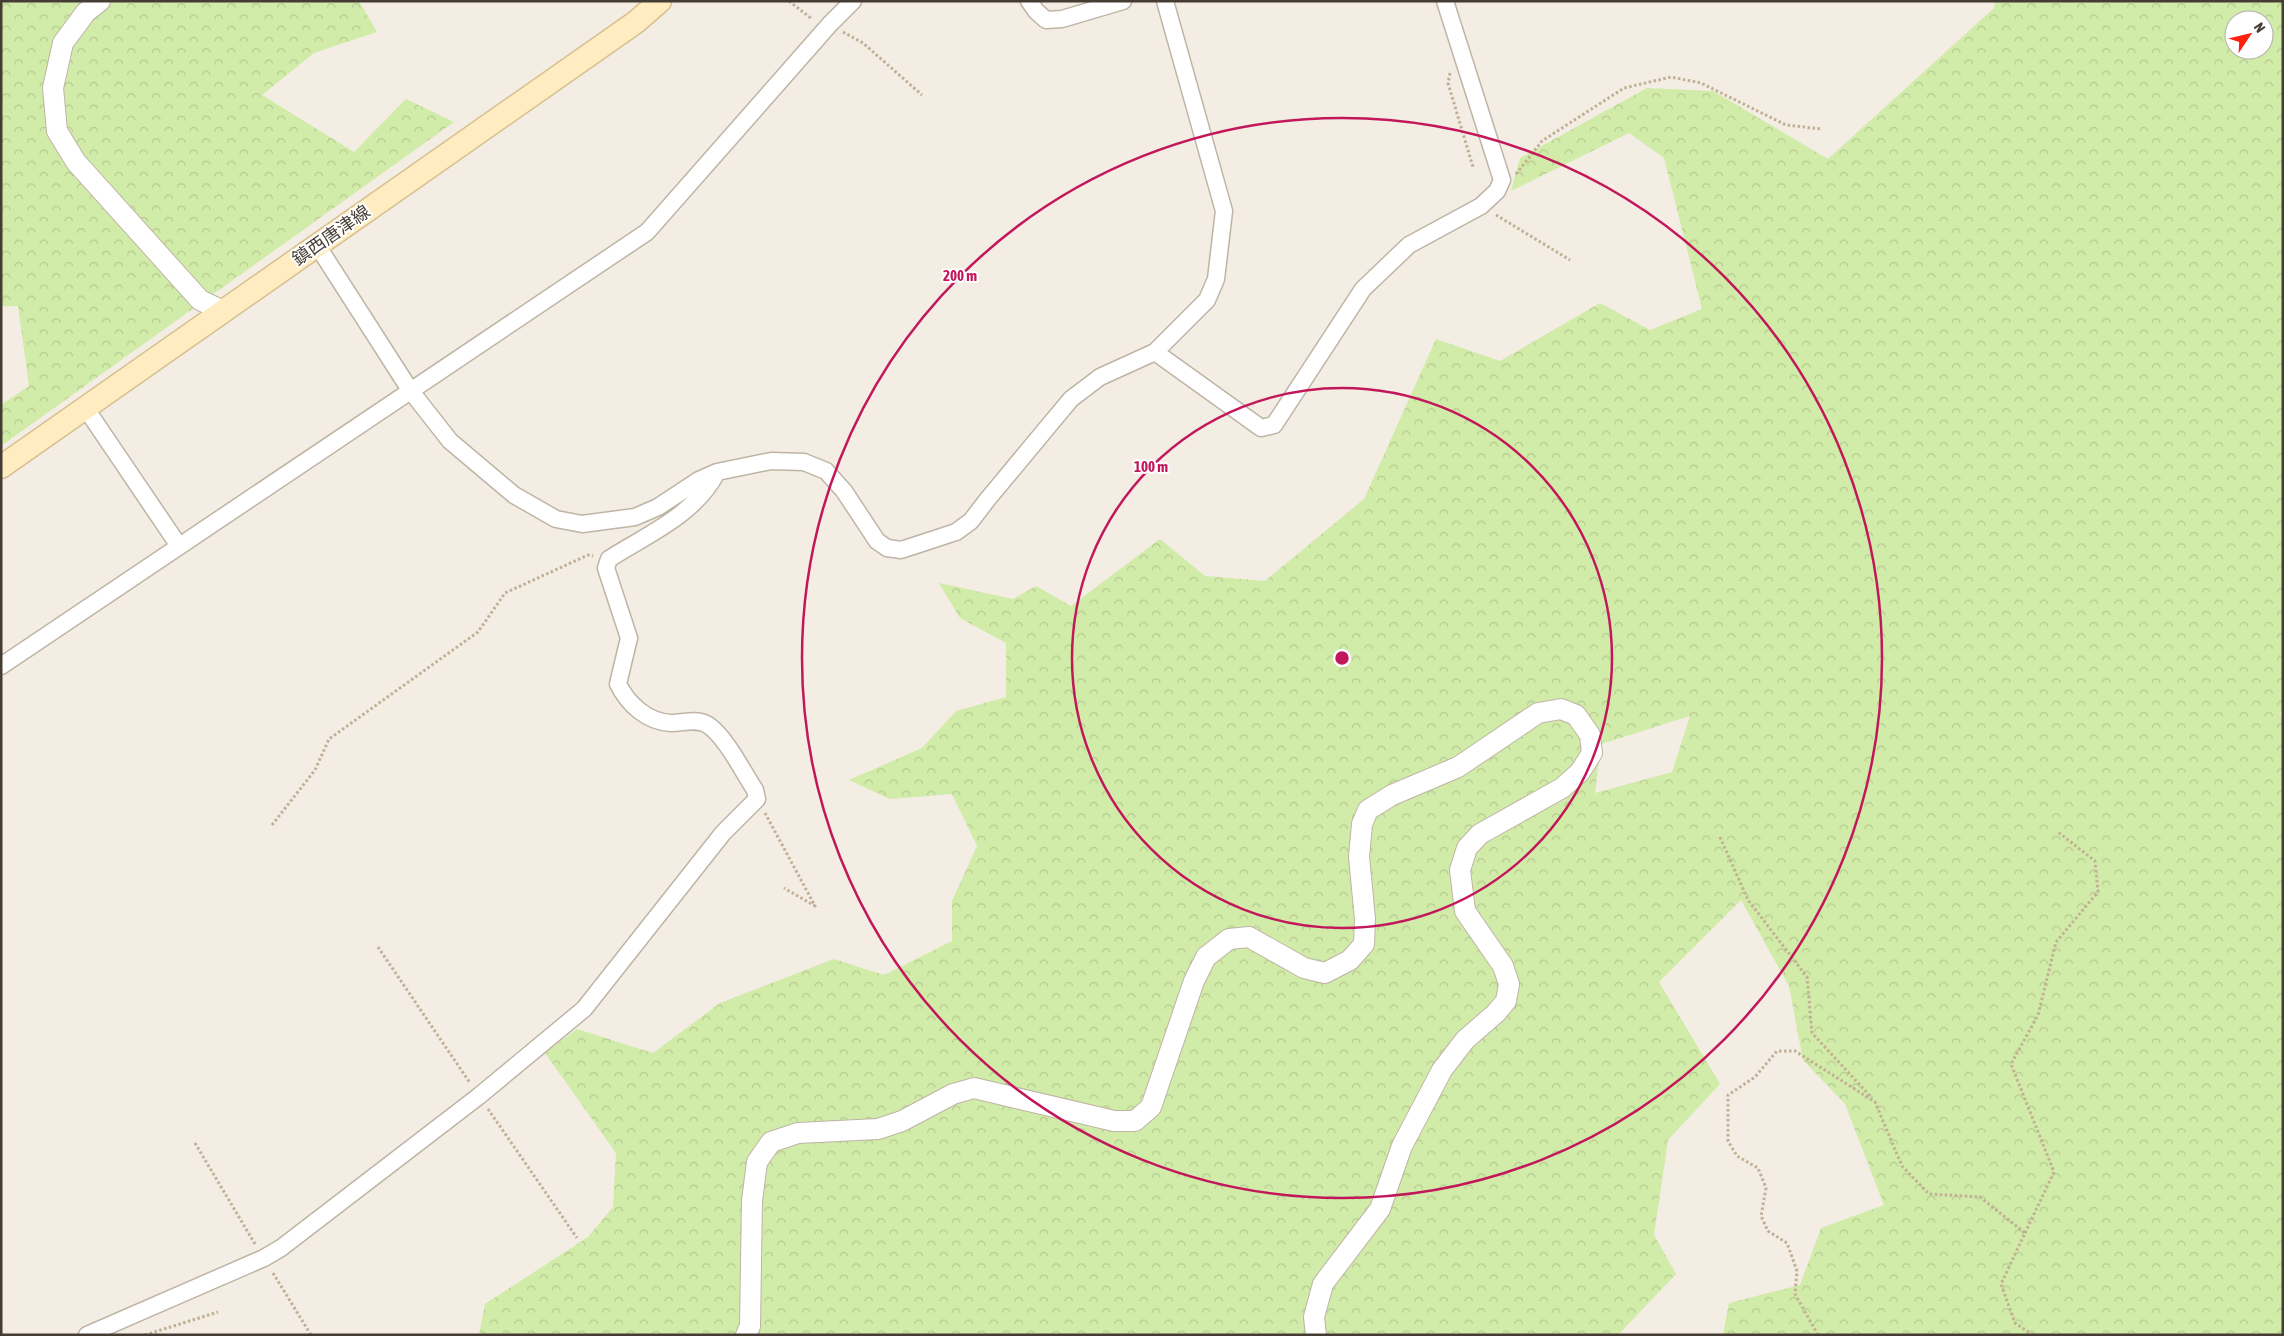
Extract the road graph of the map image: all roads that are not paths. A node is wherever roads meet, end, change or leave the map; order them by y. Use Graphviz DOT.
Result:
graph roads {
  1 [pos="100,1"];
  2 [pos="660,1"];
  3 [pos="853,1"];
  4 [pos="1029,1"];
  5 [pos="1123,1"];
  6 [pos="1165,1"];
  7 [pos="1445,1"];
  8 [pos="317,245"];
  9 [pos="223,311"];
  10 [pos="1155,352"];
  11 [pos="410,390"];
  12 [pos="91,416"];
  13 [pos="1,467"];
  14 [pos="717,472"];
  15 [pos="178,546"];
  16 [pos="1,666"];
  17 [pos="86,1335"];
  18 [pos="746,1335"];
  19 [pos="1316,1335"];
  1 -- 9 [label="street"];
  2 -- 8 [label="main road, 鎮西唐津線"];
  3 -- 11 [label="street"];
  4 -- 5 [label="street"];
  6 -- 10 [label="street"];
  7 -- 10 [label="street"];
  8 -- 9 [label="main road, 鎮西唐津線"];
  8 -- 11 [label="street"];
  9 -- 13 [label="main road, 鎮西唐津線"];
  10 -- 14 [label="street"];
  11 -- 14 [label="street"];
  11 -- 15 [label="street"];
  12 -- 15 [label="street"];
  14 -- 17 [label="street"];
  15 -- 16 [label="street"];
  18 -- 19 [label="street"];
}
